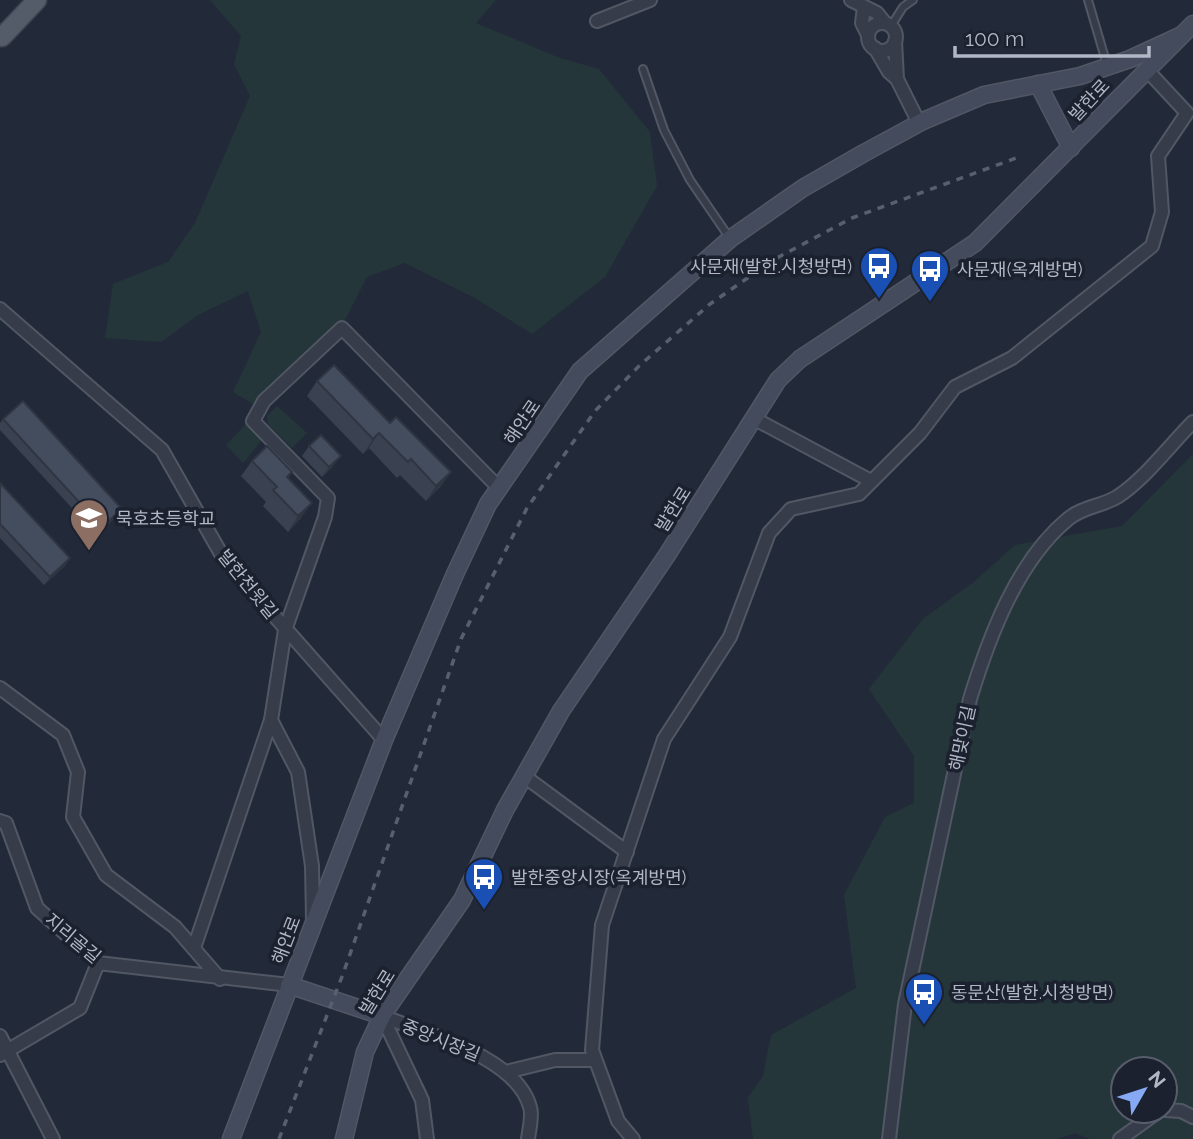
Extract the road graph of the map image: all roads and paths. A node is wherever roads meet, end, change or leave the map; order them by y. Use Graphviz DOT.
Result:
graph roads {
  1 [pos="37,0"];
  2 [pos="650,0"];
  3 [pos="851,0"];
  4 [pos="913,0"];
  5 [pos="1088,0"];
  6 [pos="866,3"];
  7 [pos="597,21"];
  8 [pos="1193,24"];
  9 [pos="888,25"];
  10 [pos="868,35"];
  11 [pos="1,36"];
  12 [pos="1180,36"];
  13 [pos="895,41"];
  14 [pos="874,48"];
  15 [pos="1108,67"];
  16 [pos="643,69"];
  17 [pos="1146,69"];
  18 [pos="897,79"];
  19 [pos="1038,84"];
  20 [pos="919,123"];
  21 [pos="1071,148"];
  22 [pos="730,239"];
  23 [pos="0,309"];
  24 [pos="754,418"];
  25 [pos="1193,422"];
  26 [pos="871,481"];
  27 [pos="500,489"];
  28 [pos="285,630"];
  29 [pos="0,688"];
  30 [pos="271,720"];
  31 [pos="384,740"];
  32 [pos="524,776"];
  33 [pos="0,821"];
  34 [pos="627,852"];
  35 [pos="313,922"];
  36 [pos="194,948"];
  37 [pos="98,963"];
  38 [pos="219,979"];
  39 [pos="289,985"];
  40 [pos="383,1016"];
  41 [pos="0,1036"];
  42 [pos="4,1053"];
  43 [pos="595,1060"];
  44 [pos="506,1072"];
  45 [pos="1140,1125"];
  46 [pos="53,1139"];
  47 [pos="231,1139"];
  48 [pos="344,1139"];
  49 [pos="427,1139"];
  50 [pos="528,1139"];
  51 [pos="633,1139"];
  52 [pos="889,1139"];
  53 [pos="1120,1139"];
  1 -- 11 [label="main road"];
  2 -- 7 [label="street"];
  3 -- 6 [label="street"];
  4 -- 9 [label="lane"];
  5 -- 15 [label="lane"];
  6 -- 9 [label="street"];
  6 -- 10 [label="street"];
  8 -- 12 [label="street, 발한로"];
  9 -- 10 [label="street"];
  9 -- 13 [label="street"];
  10 -- 14 [label="street"];
  12 -- 15 [label="street, 해안로"];
  12 -- 17 [label="street, 발한로"];
  13 -- 14 [label="street"];
  13 -- 18 [label="street"];
  14 -- 18 [label="street"];
  15 -- 19 [label="street, 해안로"];
  16 -- 22 [label="lane"];
  17 -- 21 [label="street, 발한로"];
  17 -- 26 [label="street"];
  18 -- 20 [label="street"];
  19 -- 20 [label="street, 해안로"];
  19 -- 21 [label="street"];
  20 -- 22 [label="street, 해안로"];
  21 -- 24 [label="street, 발한로"];
  22 -- 27 [label="street, 해안로"];
  23 -- 28 [label="street, 발한천윗길"];
  24 -- 26 [label="street"];
  24 -- 32 [label="street, 발한로"];
  25 -- 52 [label="street, 해맞이길"];
  26 -- 34 [label="street"];
  27 -- 28 [label="street"];
  27 -- 31 [label="street, 해안로"];
  28 -- 30 [label="street"];
  28 -- 31 [label="street, 발한천윗길"];
  29 -- 36 [label="street"];
  30 -- 35 [label="street"];
  30 -- 36 [label="street"];
  31 -- 35 [label="street, 해안로"];
  32 -- 34 [label="street"];
  32 -- 40 [label="street, 발한로"];
  33 -- 37 [label="street, 지리골길"];
  34 -- 43 [label="street"];
  35 -- 39 [label="street, 해안로"];
  36 -- 38 [label="street"];
  37 -- 38 [label="street, 지리골길"];
  37 -- 42 [label="street"];
  38 -- 39 [label="street, 지리골길"];
  39 -- 40 [label="street"];
  39 -- 47 [label="street, 해안로"];
  40 -- 44 [label="street, 중앙시장길"];
  40 -- 48 [label="street, 발한로"];
  40 -- 49 [label="street"];
  41 -- 42 [label="street"];
  42 -- 46 [label="street"];
  43 -- 44 [label="street"];
  43 -- 51 [label="street"];
  44 -- 50 [label="street, 중앙시장길"];
  45 -- 53 [label="street"];
}
